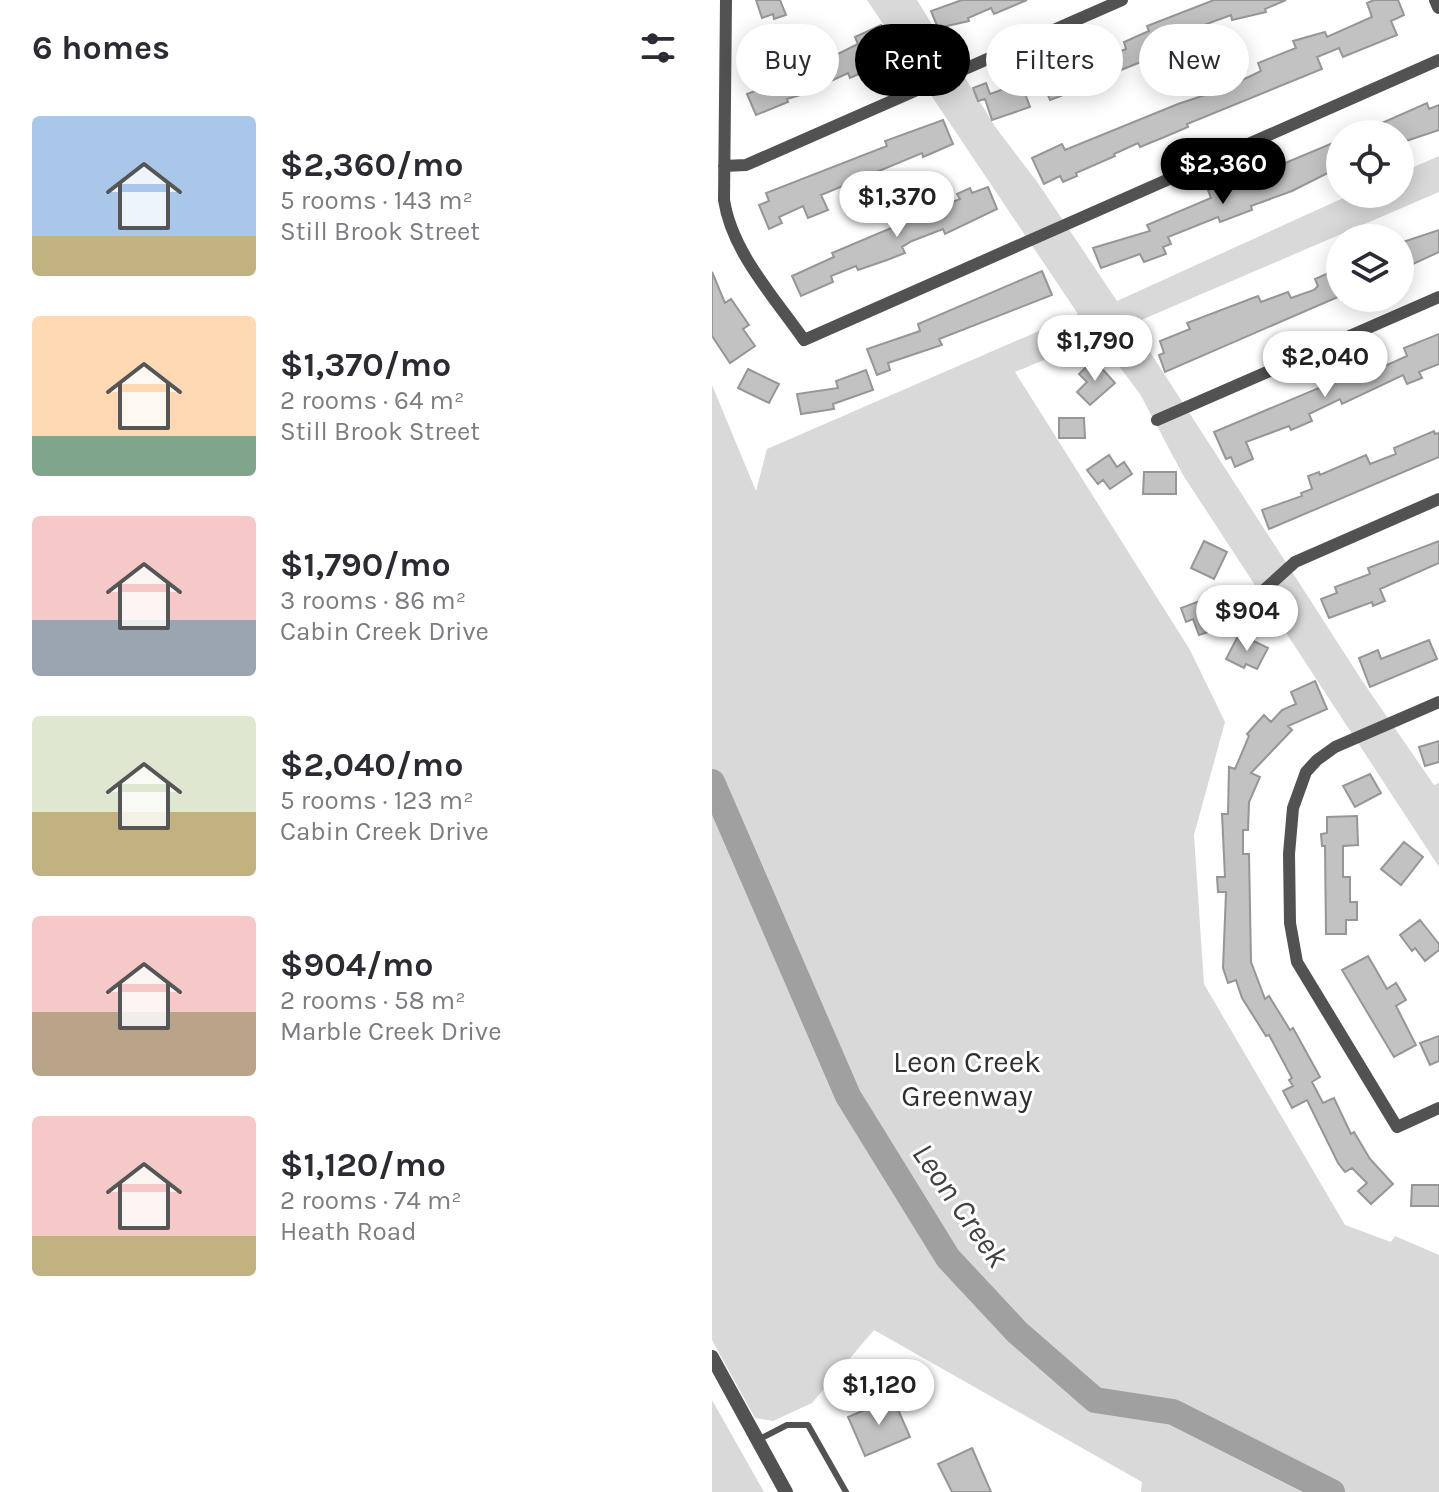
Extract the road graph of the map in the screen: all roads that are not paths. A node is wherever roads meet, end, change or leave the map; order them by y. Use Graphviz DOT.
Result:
graph roads {
  1 [pos="726,0"];
  2 [pos="1122,0"];
  3 [pos="1436,0"];
  4 [pos="1439,7"];
  5 [pos="1439,60"];
  6 [pos="724,166"];
  7 [pos="1439,297"];
  8 [pos="1157,420"];
  9 [pos="1439,499"];
  10 [pos="1263,591"];
  11 [pos="1439,702"];
  12 [pos="1439,1108"];
  13 [pos="712,1357"];
  14 [pos="758,1440"];
  15 [pos="786,1492"];
  16 [pos="846,1492"];
  1 -- 6 [label="street"];
  2 -- 6 [label="street"];
  3 -- 4 [label="street"];
  5 -- 6 [label="street"];
  7 -- 8 [label="street"];
  9 -- 10 [label="street"];
  11 -- 12 [label="street"];
  13 -- 14 [label="street"];
  14 -- 15 [label="street"];
  14 -- 16 [label="lane"];
}
